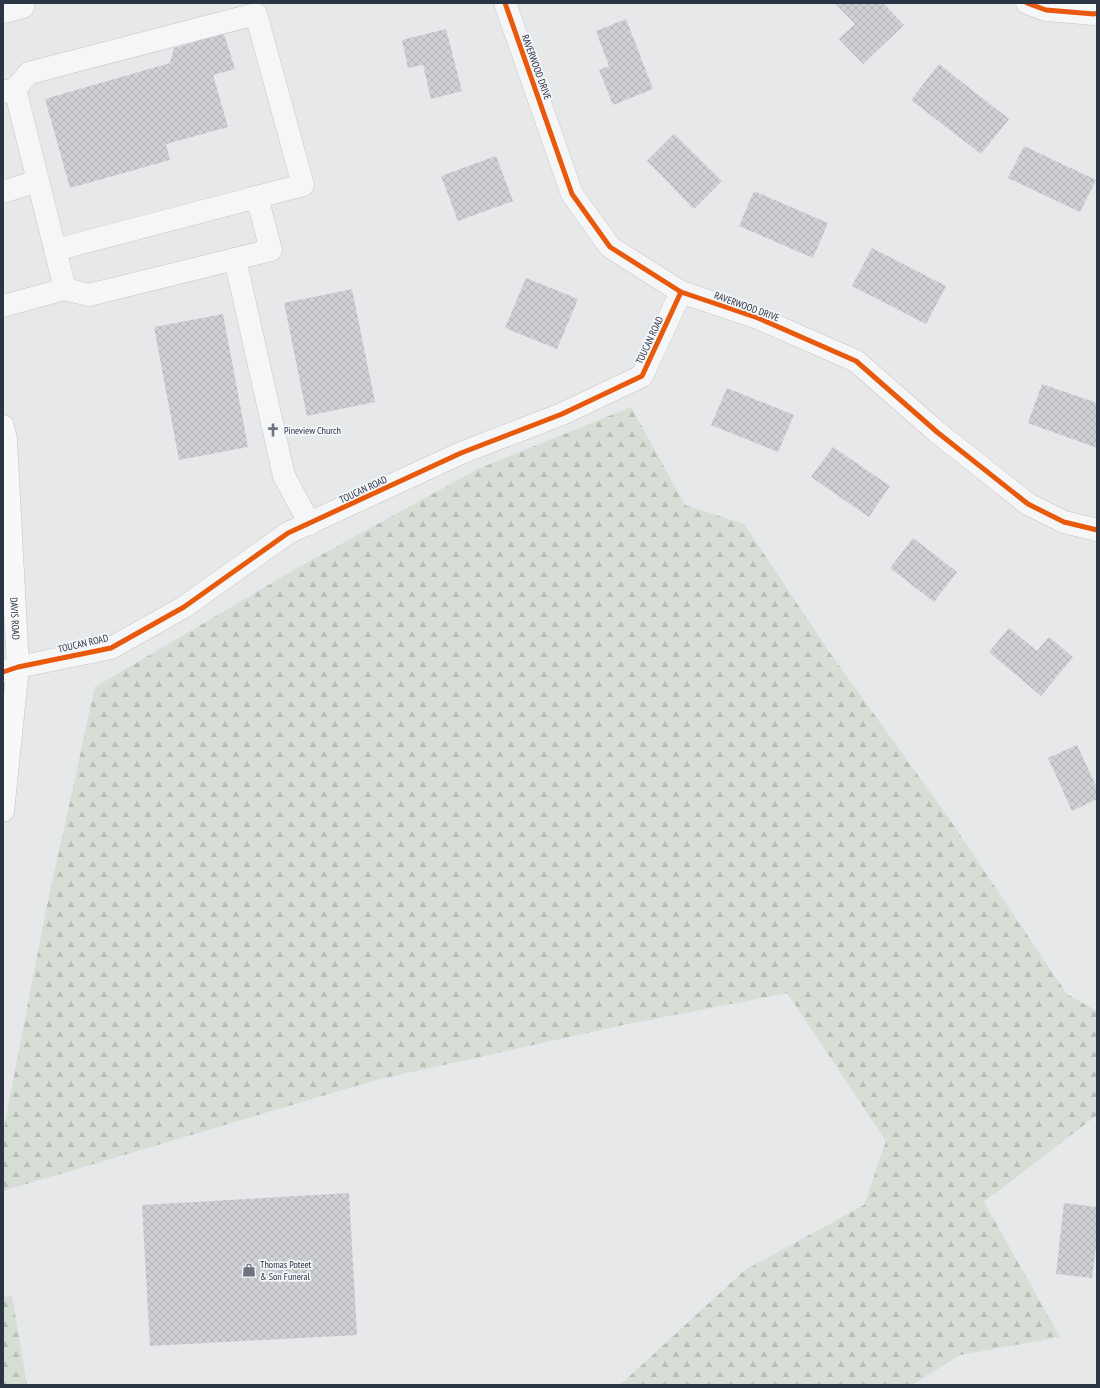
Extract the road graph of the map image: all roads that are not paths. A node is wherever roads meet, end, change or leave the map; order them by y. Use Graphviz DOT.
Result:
graph roads {
  1 [pos="22,3"];
  2 [pos="505,3"];
  3 [pos="1027,3"];
  4 [pos="255,9"];
  5 [pos="3,12"];
  6 [pos="1097,13"];
  7 [pos="9,91"];
  8 [pos="37,181"];
  9 [pos="3,192"];
  10 [pos="257,197"];
  11 [pos="55,250"];
  12 [pos="235,259"];
  13 [pos="65,289"];
  14 [pos="681,292"];
  15 [pos="3,306"];
  16 [pos="3,426"];
  17 [pos="310,524"];
  18 [pos="1097,530"];
  19 [pos="11,669"];
  20 [pos="3,811"];
  1 -- 5 [label="street"];
  2 -- 14 [label="street, RAVERWOOD DRIVE"];
  3 -- 6 [label="street"];
  4 -- 7 [label="street"];
  4 -- 10 [label="street"];
  7 -- 8 [label="street"];
  8 -- 9 [label="street"];
  8 -- 11 [label="street"];
  10 -- 11 [label="street"];
  10 -- 12 [label="street"];
  11 -- 13 [label="street"];
  12 -- 13 [label="street"];
  12 -- 17 [label="street"];
  13 -- 15 [label="street"];
  14 -- 17 [label="street, TOUCAN ROAD"];
  14 -- 18 [label="street, RAVERWOOD DRIVE"];
  16 -- 19 [label="main road, DAVIS ROAD"];
  17 -- 19 [label="street, TOUCAN ROAD"];
  19 -- 20 [label="main road, DAVIS ROAD"];
}
